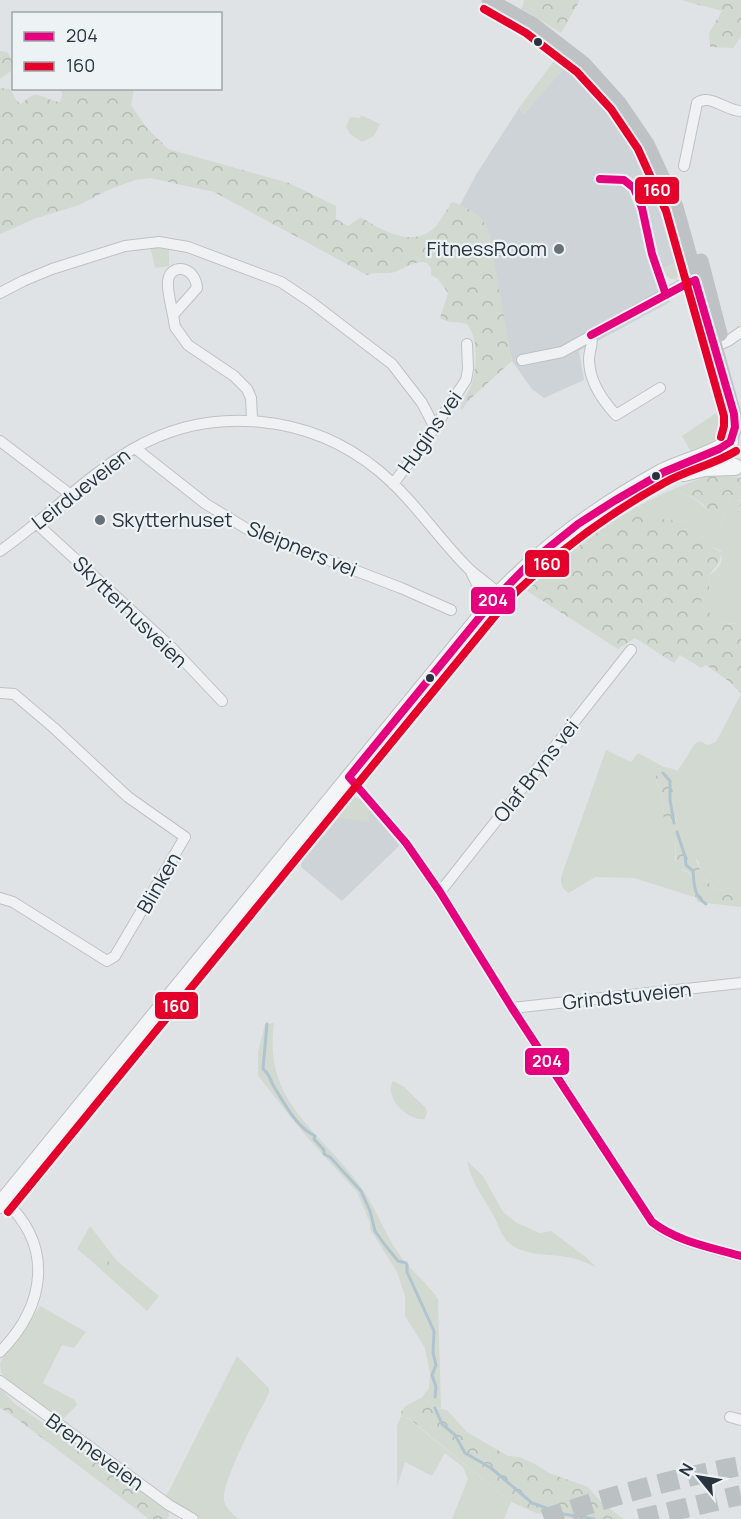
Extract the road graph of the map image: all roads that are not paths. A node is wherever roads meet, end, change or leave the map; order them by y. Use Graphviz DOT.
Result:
graph roads {
  1 [pos="489,0"];
  2 [pos="741,111"];
  3 [pos="684,166"];
  4 [pos="700,283"];
  5 [pos="0,293"];
  6 [pos="173,315"];
  7 [pos="741,332"];
  8 [pos="591,335"];
  9 [pos="467,344"];
  10 [pos="718,345"];
  11 [pos="522,360"];
  12 [pos="660,388"];
  13 [pos="741,412"];
  14 [pos="252,419"];
  15 [pos="435,428"];
  16 [pos="734,438"];
  17 [pos="0,441"];
  18 [pos="135,448"];
  19 [pos="738,468"];
  20 [pos="393,484"];
  21 [pos="632,491"];
  22 [pos="70,495"];
  23 [pos="37,524"];
  24 [pos="0,551"];
  25 [pos="496,598"];
  26 [pos="452,610"];
  27 [pos="631,650"];
  28 [pos="0,693"];
  29 [pos="222,701"];
  30 [pos="349,777"];
  31 [pos="440,892"];
  32 [pos="0,898"];
  33 [pos="741,983"];
  34 [pos="512,1008"];
  35 [pos="2,1202"];
  36 [pos="741,1256"];
  37 [pos="0,1352"];
  38 [pos="0,1381"];
  39 [pos="193,1519"];
  1 -- 4 [label="street"];
  2 -- 3 [label="street"];
  4 -- 8 [label="street"];
  4 -- 10 [label="street"];
  5 -- 15 [label="street"];
  6 -- 14 [label="street"];
  7 -- 10 [label="street"];
  8 -- 11 [label="street"];
  8 -- 12 [label="street"];
  9 -- 15 [label="street, Hugins vei"];
  10 -- 13 [label="street"];
  10 -- 16 [label="street"];
  14 -- 18 [label="street, Leirdueveien"];
  14 -- 20 [label="street, Leirdueveien"];
  15 -- 20 [label="street, Hugins vei"];
  16 -- 19 [label="main road"];
  16 -- 21 [label="main road"];
  17 -- 22 [label="street"];
  18 -- 22 [label="street, Leirdueveien"];
  18 -- 26 [label="street, Sleipners vei"];
  19 -- 21 [label="main road"];
  20 -- 25 [label="street, Leirdueveien"];
  21 -- 25 [label="main road"];
  22 -- 23 [label="street, Leirdueveien"];
  23 -- 24 [label="street, Leirdueveien"];
  23 -- 29 [label="street, Skytterhusveien"];
  25 -- 30 [label="main road"];
  27 -- 31 [label="street, Olaf Bryns vei"];
  28 -- 32 [label="street, Blinken"];
  30 -- 31 [label="street"];
  30 -- 35 [label="main road"];
  31 -- 34 [label="street"];
  33 -- 34 [label="street, Grindstuveien"];
  34 -- 36 [label="street"];
  35 -- 37 [label="street"];
  38 -- 39 [label="street, Brenneveien"];
}
